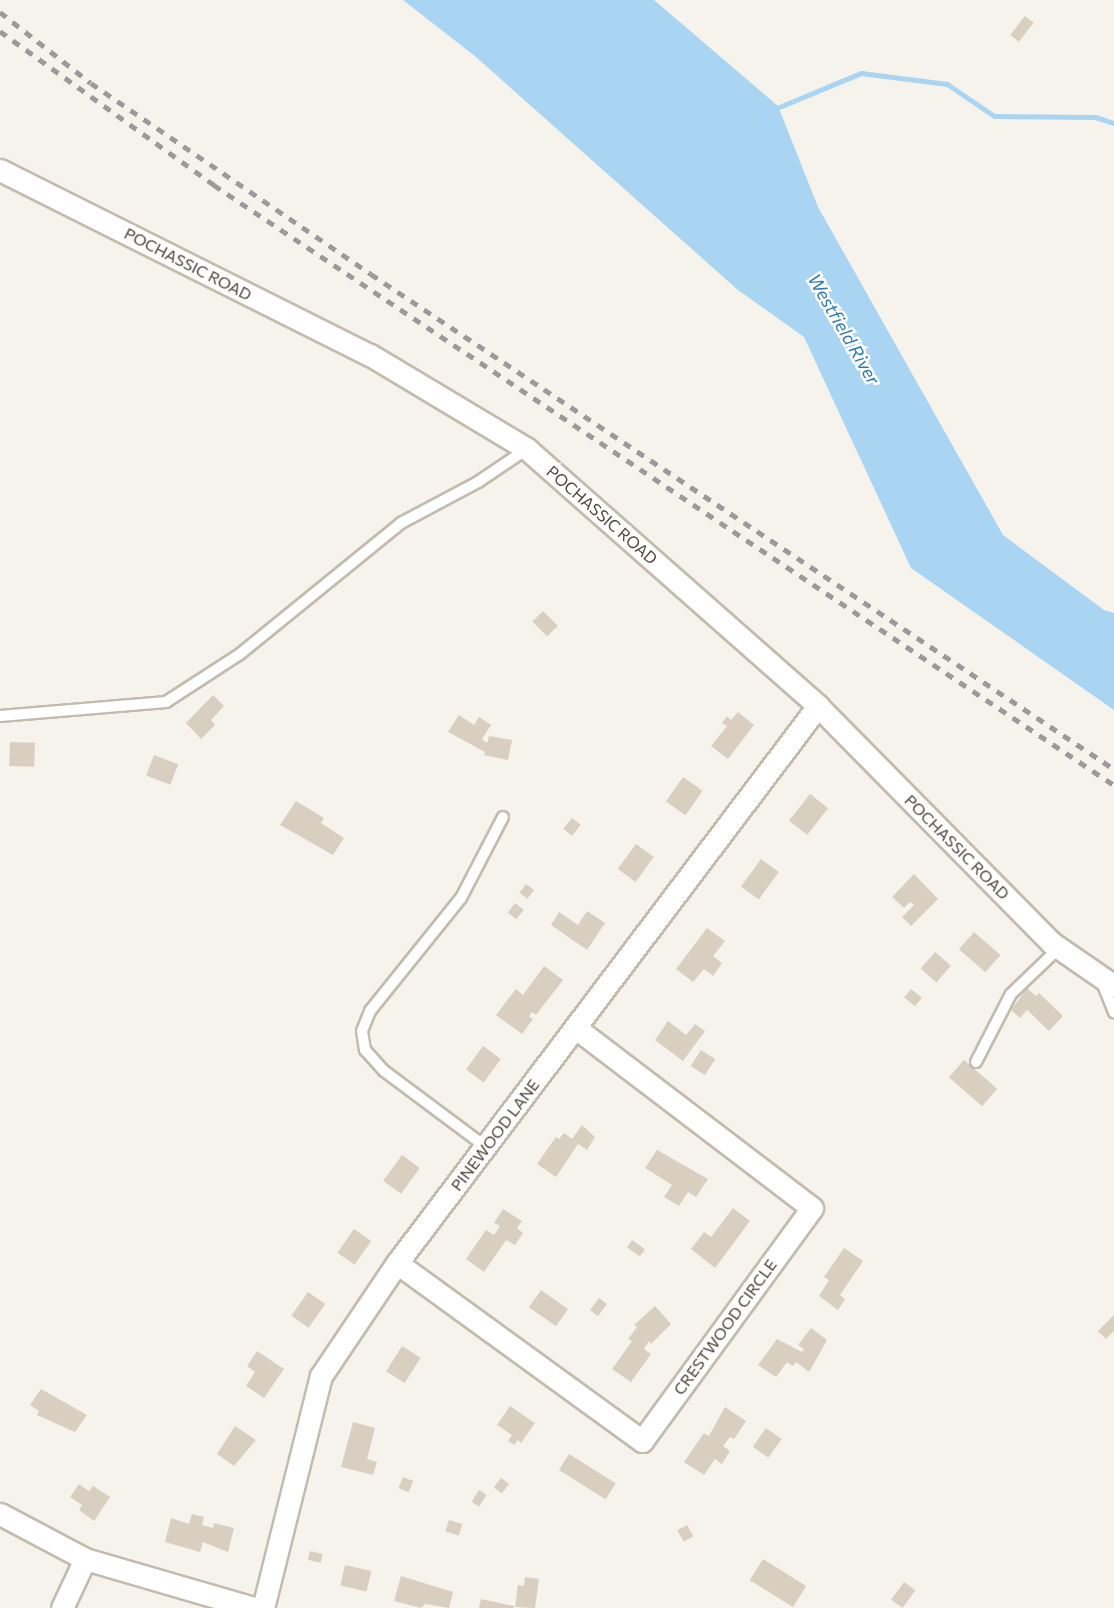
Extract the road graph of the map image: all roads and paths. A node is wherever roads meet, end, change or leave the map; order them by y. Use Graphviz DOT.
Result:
graph roads {
  1 [pos="0,170"];
  2 [pos="527,449"];
  3 [pos="818,706"];
  4 [pos="0,716"];
  5 [pos="503,817"];
  6 [pos="1059,948"];
  7 [pos="1107,982"];
  8 [pos="1114,1013"];
  9 [pos="576,1028"];
  10 [pos="976,1062"];
  11 [pos="486,1147"];
  12 [pos="397,1263"];
  13 [pos="0,1514"];
  14 [pos="85,1559"];
  15 [pos="62,1608"];
  16 [pos="254,1608"];
  17 [pos="263,1608"];
  1 -- 2 [label="street, POCHASSIC ROAD"];
  2 -- 3 [label="street, POCHASSIC ROAD"];
  2 -- 4 [label="lane"];
  3 -- 6 [label="street, POCHASSIC ROAD"];
  3 -- 9 [label="street, PINEWOOD LANE"];
  5 -- 11 [label="lane"];
  6 -- 7 [label="street, POCHASSIC ROAD"];
  6 -- 10 [label="lane"];
  7 -- 8 [label="lane"];
  9 -- 11 [label="street, PINEWOOD LANE"];
  9 -- 12 [label="street, CRESTWOOD CIRCLE"];
  11 -- 12 [label="street, PINEWOOD LANE"];
  12 -- 17 [label="street, PINEWOOD LANE"];
  13 -- 14 [label="street"];
  14 -- 15 [label="street"];
  14 -- 16 [label="street"];
}
